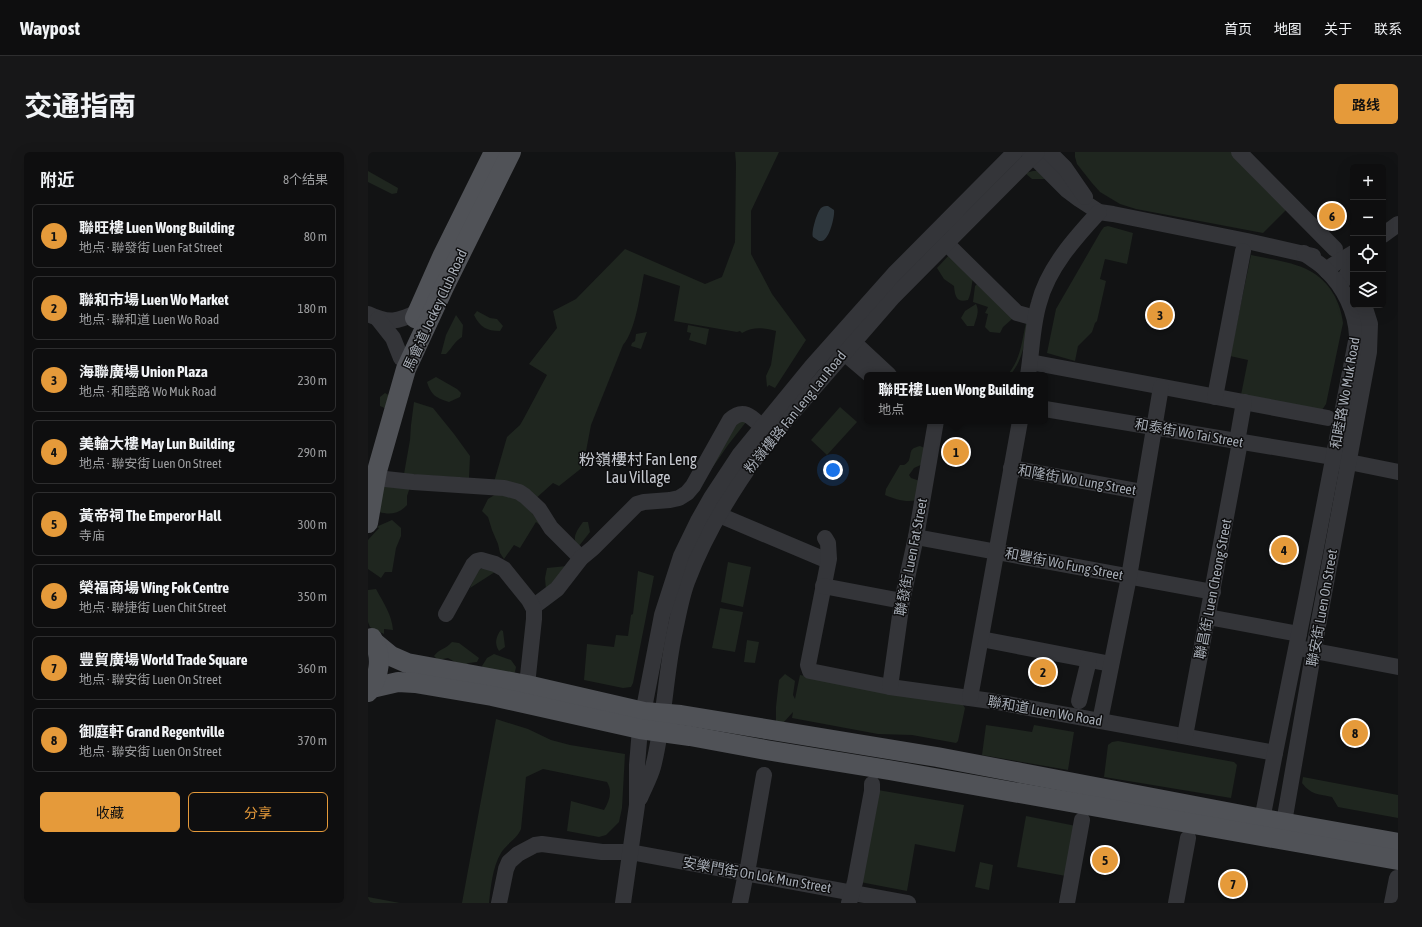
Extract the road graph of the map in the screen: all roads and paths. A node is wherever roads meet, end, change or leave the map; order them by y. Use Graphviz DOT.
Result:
graph roads {
  1 [pos="494,152"];
  2 [pos="511,152"];
  3 [pos="1016,152"];
  4 [pos="1049,152"];
  5 [pos="1240,152"];
  6 [pos="1033,153"];
  7 [pos="1096,210"];
  8 [pos="1398,224"];
  9 [pos="1386,232"];
  10 [pos="946,243"];
  11 [pos="1335,249"];
  12 [pos="1243,251"];
  13 [pos="1350,254"];
  14 [pos="1330,268"];
  15 [pos="1348,279"];
  16 [pos="1365,308"];
  17 [pos="418,312"];
  18 [pos="373,316"];
  19 [pos="1035,318"];
  20 [pos="843,342"];
  21 [pos="401,358"];
  22 [pos="1030,363"];
  23 [pos="868,372"];
  24 [pos="886,372"];
  25 [pos="1019,372"];
  26 [pos="1365,377"];
  27 [pos="1161,387"];
  28 [pos="1215,397"];
  29 [pos="1244,402"];
  30 [pos="1048,409"];
  31 [pos="1328,418"];
  32 [pos="935,424"];
  33 [pos="1019,424"];
  34 [pos="761,426"];
  35 [pos="1155,427"];
  36 [pos="1239,439"];
  37 [pos="1333,457"];
  38 [pos="1350,459"];
  39 [pos="1398,466"];
  40 [pos="1011,468"];
  41 [pos="372,471"];
  42 [pos="1398,472"];
  43 [pos="1143,492"];
  44 [pos="719,515"];
  45 [pos="368,523"];
  46 [pos="916,537"];
  47 [pos="826,538"];
  48 [pos="997,552"];
  49 [pos="581,558"];
  50 [pos="828,561"];
  51 [pos="1129,577"];
  52 [pos="823,586"];
  53 [pos="1213,592"];
  54 [pos="902,601"];
  55 [pos="533,607"];
  56 [pos="446,614"];
  57 [pos="1208,617"];
  58 [pos="371,637"];
  59 [pos="981,639"];
  60 [pos="1298,641"];
  61 [pos="1314,651"];
  62 [pos="1089,660"];
  63 [pos="1112,664"];
  64 [pos="1398,667"];
  65 [pos="527,685"];
  66 [pos="890,687"];
  67 [pos="370,690"];
  68 [pos="970,698"];
  69 [pos="1079,701"];
  70 [pos="652,721"];
  71 [pos="1100,721"];
  72 [pos="1185,736"];
  73 [pos="1275,753"];
  74 [pos="764,775"];
  75 [pos="872,784"];
  76 [pos="1082,820"];
  77 [pos="1261,827"];
  78 [pos="1282,831"];
  79 [pos="1188,838"];
  80 [pos="1398,843"];
  81 [pos="630,852"];
  82 [pos="1397,869"];
  83 [pos="746,873"];
  84 [pos="851,898"];
  85 [pos="499,903"];
  86 [pos="623,903"];
  87 [pos="740,903"];
  88 [pos="908,903"];
  89 [pos="1067,903"];
  90 [pos="1176,903"];
  91 [pos="1392,903"];
  1 -- 17 [label="main road, 馬會道 Jockey Club Road"];
  2 -- 41 [label="main road, 馬會道 Jockey Club Road"];
  3 -- 20 [label="street, 粉嶺樓路 Fan Leng Lau Road"];
  4 -- 7 [label="street"];
  5 -- 11 [label="street"];
  6 -- 7 [label="street, 和睦路 Wo Muk Road"];
  6 -- 10 [label="street, 粉嶺樓路 Fan Leng Lau Road"];
  7 -- 14 [label="street, 和睦路 Wo Muk Road"];
  7 -- 19 [label="street"];
  8 -- 9 [label="street"];
  10 -- 19 [label="street"];
  10 -- 20 [label="street, 粉嶺樓路 Fan Leng Lau Road"];
  12 -- 28 [label="street"];
  13 -- 14 [label="street"];
  14 -- 15 [label="street, 和睦路 Wo Muk Road"];
  15 -- 37 [label="street, 和睦路 Wo Muk Road"];
  16 -- 26 [label="street, 和睦路 Wo Muk Road"];
  17 -- 18 [label="street"];
  17 -- 21 [label="main road, 馬會道 Jockey Club Road"];
  18 -- 21 [label="street"];
  19 -- 22 [label="street"];
  20 -- 23 [label="street"];
  20 -- 24 [label="street"];
  20 -- 34 [label="street, 粉嶺樓路 Fan Leng Lau Road"];
  20 -- 44 [label="street, 粉嶺樓路 Fan Leng Lau Road"];
  21 -- 41 [label="main road, 馬會道 Jockey Club Road"];
  22 -- 25 [label="street"];
  22 -- 27 [label="street"];
  26 -- 38 [label="street, 聯安街 Luen On Street"];
  27 -- 28 [label="street"];
  27 -- 35 [label="street"];
  28 -- 29 [label="street"];
  29 -- 31 [label="street"];
  29 -- 36 [label="street, 聯昌街 Luen Cheong Street"];
  30 -- 35 [label="street, 和泰街 Wo Tai Street"];
  32 -- 46 [label="street, 聯發街 Luen Fat Street"];
  33 -- 40 [label="street"];
  34 -- 49 [label="street"];
  34 -- 70 [label="street, 粉嶺樓路 Fan Leng Lau Road"];
  35 -- 36 [label="street, 和泰街 Wo Tai Street"];
  35 -- 43 [label="street"];
  36 -- 37 [label="street, 和泰街 Wo Tai Street"];
  36 -- 53 [label="street, 聯昌街 Luen Cheong Street"];
  37 -- 38 [label="street, 和泰街 Wo Tai Street"];
  37 -- 60 [label="street, 聯安街 Luen On Street"];
  38 -- 39 [label="street, 和泰街 Wo Tai Street"];
  38 -- 42 [label="street, 和泰街 Wo Tai Street"];
  38 -- 61 [label="street, 聯安街 Luen On Street"];
  40 -- 43 [label="street, 和隆街 Wo Lung Street"];
  40 -- 48 [label="street"];
  41 -- 45 [label="main road, 馬會道 Jockey Club Road"];
  41 -- 49 [label="street"];
  43 -- 51 [label="street"];
  44 -- 50 [label="street"];
  44 -- 70 [label="street, 粉嶺樓路 Fan Leng Lau Road"];
  46 -- 48 [label="street, 和豐街 Wo Fung Street"];
  46 -- 54 [label="street, 聯發街 Luen Fat Street"];
  47 -- 50 [label="street"];
  48 -- 51 [label="street, 和豐街 Wo Fung Street"];
  48 -- 59 [label="street"];
  49 -- 55 [label="street"];
  50 -- 52 [label="street"];
  51 -- 53 [label="street, 和豐街 Wo Fung Street"];
  51 -- 63 [label="street"];
  52 -- 54 [label="street"];
  52 -- 66 [label="street, 聯和道 Luen Wo Road"];
  53 -- 57 [label="street, 聯昌街 Luen Cheong Street"];
  54 -- 66 [label="street, 聯發街 Luen Fat Street"];
  55 -- 56 [label="street"];
  55 -- 65 [label="street"];
  57 -- 60 [label="street, 聯安街 Luen On Street"];
  57 -- 72 [label="street, 聯昌街 Luen Cheong Street"];
  58 -- 65 [label="main road"];
  58 -- 67 [label="main road"];
  59 -- 62 [label="street"];
  59 -- 68 [label="street"];
  60 -- 61 [label="street"];
  60 -- 73 [label="street, 聯安街 Luen On Street"];
  61 -- 64 [label="street"];
  61 -- 78 [label="street, 聯安街 Luen On Street"];
  62 -- 63 [label="street"];
  62 -- 69 [label="street"];
  63 -- 71 [label="street"];
  65 -- 70 [label="main road"];
  66 -- 68 [label="street, 聯和道 Luen Wo Road"];
  67 -- 70 [label="main road"];
  68 -- 71 [label="street, 聯和道 Luen Wo Road"];
  70 -- 77 [label="main road"];
  70 -- 81 [label="street"];
  71 -- 72 [label="street, 聯和道 Luen Wo Road"];
  72 -- 73 [label="street, 聯和道 Luen Wo Road"];
  73 -- 77 [label="street, 聯安街 Luen On Street"];
  74 -- 83 [label="street"];
  75 -- 84 [label="street"];
  76 -- 89 [label="street"];
  77 -- 78 [label="main road"];
  78 -- 80 [label="main road"];
  78 -- 82 [label="main road"];
  79 -- 90 [label="street"];
  81 -- 83 [label="street, 安樂門街 On Lok Mun Street"];
  81 -- 85 [label="street, 安樂門街 On Lok Mun Street"];
  81 -- 86 [label="street"];
  82 -- 91 [label="street"];
  83 -- 84 [label="street, 安樂門街 On Lok Mun Street"];
  83 -- 87 [label="street"];
  84 -- 88 [label="street, 安樂門街 On Lok Mun Street"];
}
